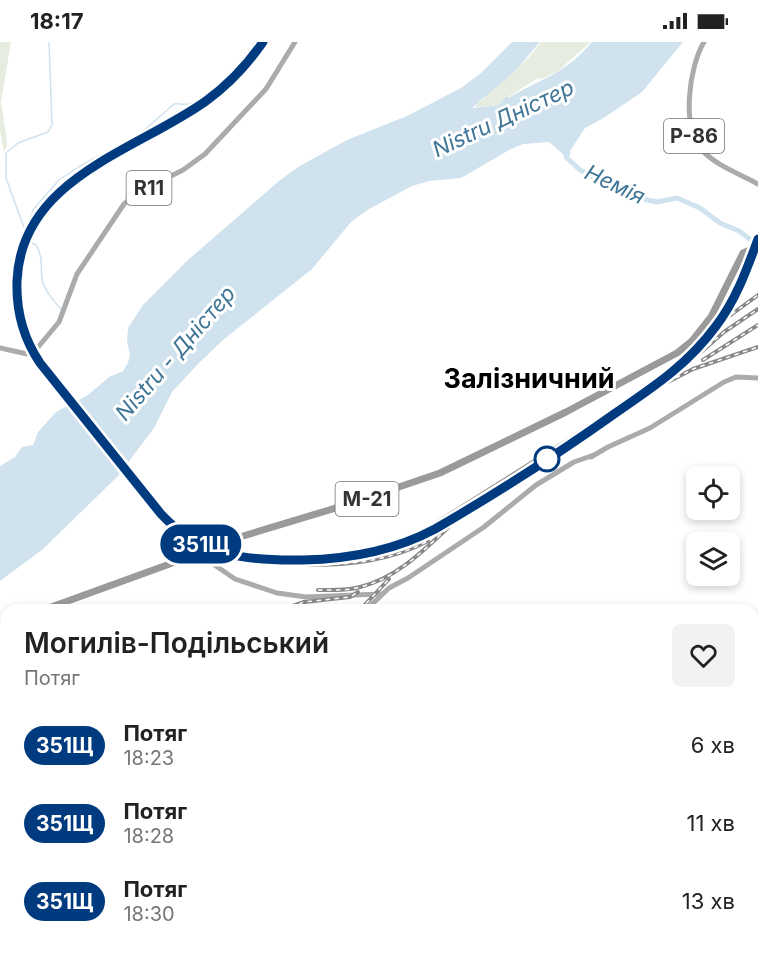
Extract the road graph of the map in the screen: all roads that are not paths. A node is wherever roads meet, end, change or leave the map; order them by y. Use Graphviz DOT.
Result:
graph roads {
  1 [pos="295,42"];
  2 [pos="704,42"];
  3 [pos="758,184"];
  4 [pos="758,254"];
  5 [pos="0,348"];
  6 [pos="758,378"];
  7 [pos="201,554"];
  8 [pos="211,562"];
  9 [pos="381,594"];
  10 [pos="79,598"];
  11 [pos="64,604"];
  12 [pos="70,604"];
  13 [pos="372,604"];
  1 -- 5 [label="main road, R11"];
  2 -- 3 [label="main road, Р-86"];
  4 -- 7 [label="highway, М-21"];
  6 -- 9 [label="main road"];
  7 -- 8 [label="main road"];
  7 -- 8 [label="main road"];
  7 -- 10 [label="highway, М-21"];
  8 -- 9 [label="main road"];
  9 -- 13 [label="main road"];
  10 -- 11 [label="highway, М-21"];
  10 -- 12 [label="highway, М-21"];
}
